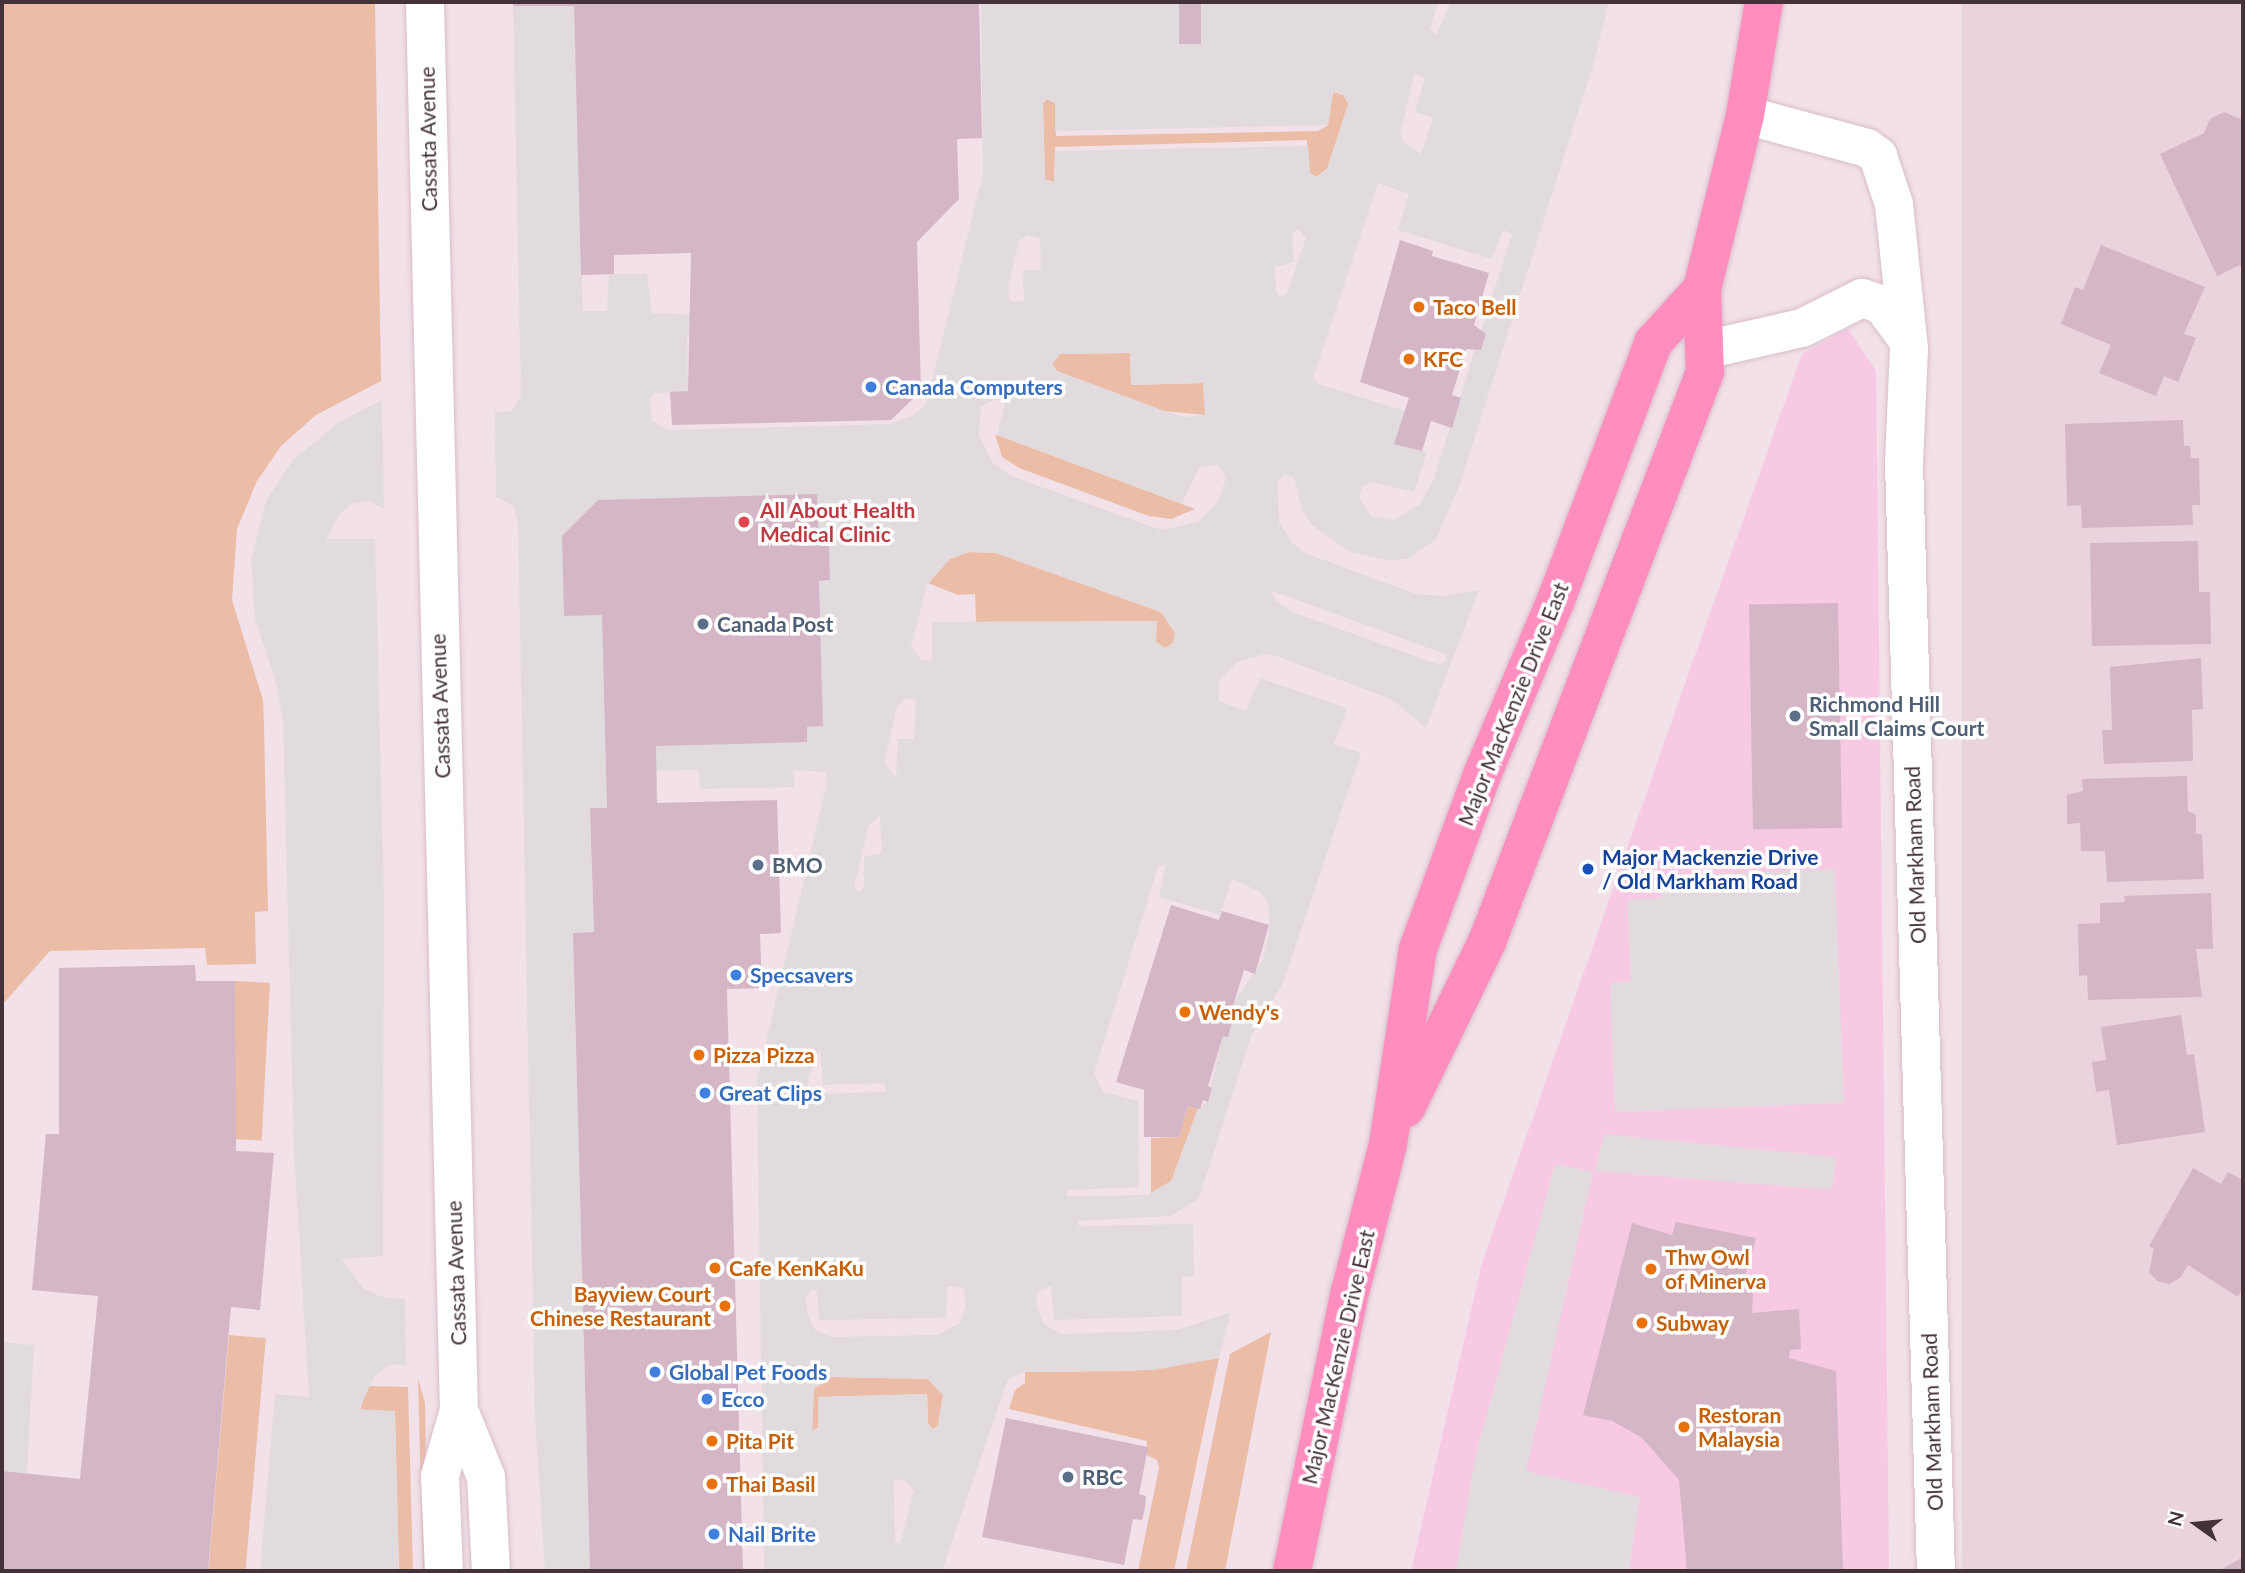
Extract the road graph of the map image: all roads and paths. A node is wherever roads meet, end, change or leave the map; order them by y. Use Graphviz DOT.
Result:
graph roads {
  1 [pos="425,2"];
  2 [pos="1764,2"];
  3 [pos="1745,115"];
  4 [pos="1702,289"];
  5 [pos="1908,340"];
  6 [pos="1705,350"];
  7 [pos="1388,1144"];
  8 [pos="459,1410"];
  9 [pos="444,1571"];
  10 [pos="491,1571"];
  11 [pos="1292,1571"];
  12 [pos="1936,1571"];
  1 -- 8 [label="street, Cassata Avenue"];
  2 -- 3 [label="main road, Major MacKenzie Drive East"];
  3 -- 4 [label="main road, Major MacKenzie Drive East"];
  3 -- 5 [label="street, Old Markham Road"];
  4 -- 6 [label="main road, Major MacKenzie Drive East"];
  4 -- 7 [label="main road, Major MacKenzie Drive East"];
  5 -- 6 [label="street"];
  5 -- 12 [label="street, Old Markham Road"];
  6 -- 7 [label="main road, Major MacKenzie Drive East"];
  7 -- 11 [label="main road, Major MacKenzie Drive East"];
  8 -- 9 [label="street, Cassata Avenue"];
  8 -- 10 [label="street, Cassata Avenue"];
}
